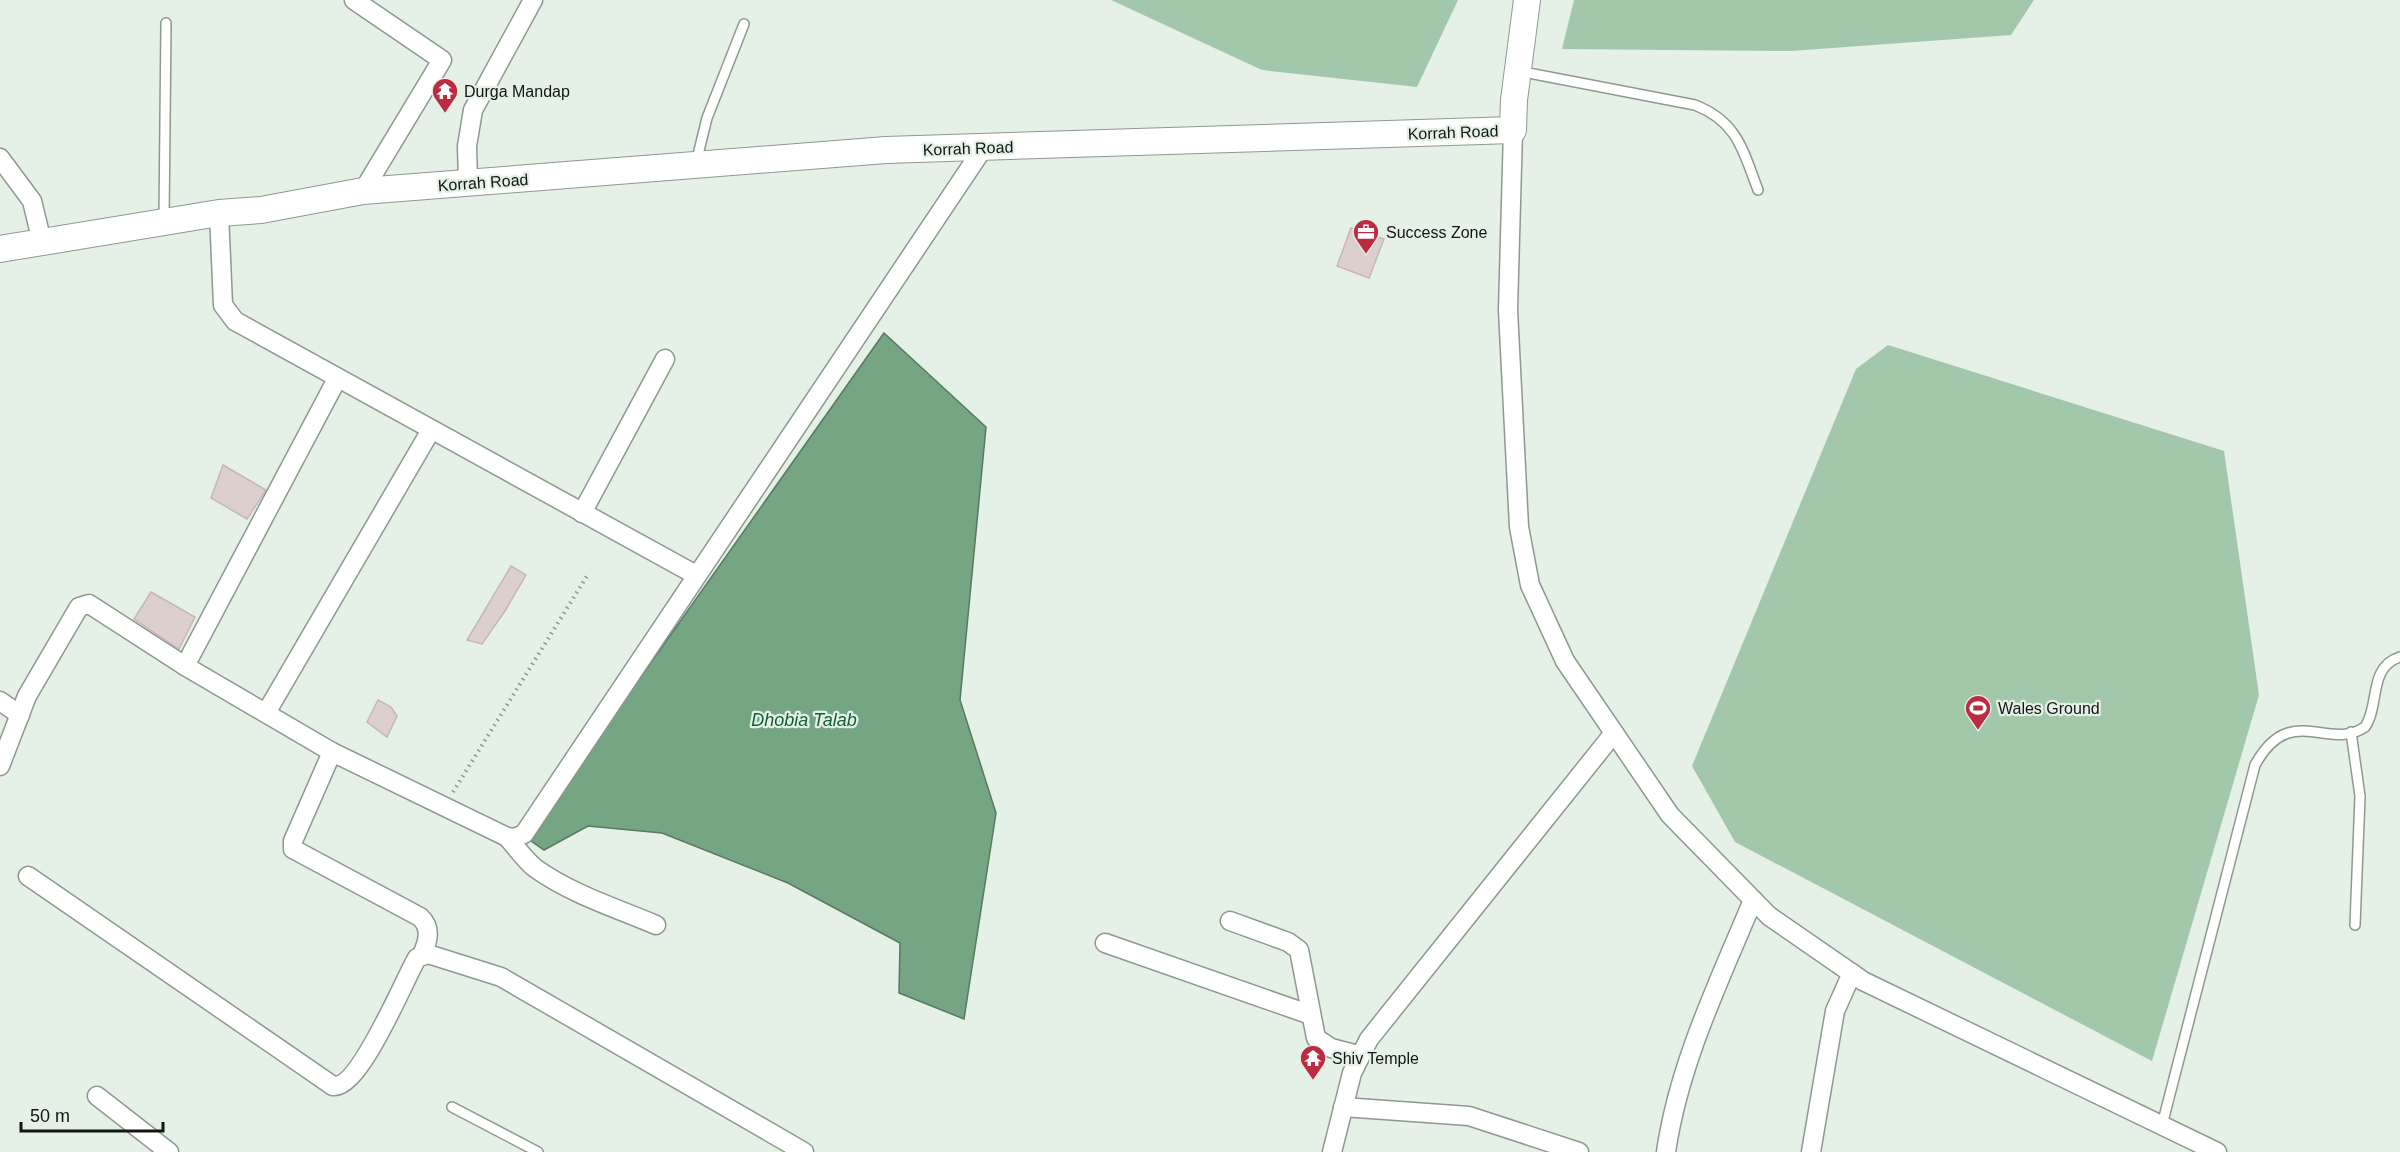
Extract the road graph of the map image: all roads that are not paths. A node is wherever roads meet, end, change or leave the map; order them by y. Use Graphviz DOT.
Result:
graph roads {
  1 [pos="354,0"];
  2 [pos="533,0"];
  3 [pos="1527,0"];
  4 [pos="166,22"];
  5 [pos="744,24"];
  6 [pos="1518,71"];
  7 [pos="1513,130"];
  8 [pos="984,147"];
  9 [pos="0,158"];
  10 [pos="695,165"];
  11 [pos="468,183"];
  12 [pos="1758,190"];
  13 [pos="363,191"];
  14 [pos="219,213"];
  15 [pos="164,222"];
  16 [pos="42,242"];
  17 [pos="0,249"];
  18 [pos="665,359"];
  19 [pos="337,379"];
  20 [pos="431,430"];
  21 [pos="582,513"];
  22 [pos="696,575"];
  23 [pos="2400,657"];
  24 [pos="185,666"];
  25 [pos="0,701"];
  26 [pos="266,713"];
  27 [pos="20,715"];
  28 [pos="2351,732"];
  29 [pos="1614,733"];
  30 [pos="333,752"];
  31 [pos="0,766"];
  32 [pos="507,837"];
  33 [pos="28,876"];
  34 [pos="1753,900"];
  35 [pos="1230,921"];
  36 [pos="656,925"];
  37 [pos="2355,925"];
  38 [pos="1105,943"];
  39 [pos="422,955"];
  40 [pos="1852,973"];
  41 [pos="1311,1015"];
  42 [pos="1358,1055"];
  43 [pos="97,1096"];
  44 [pos="452,1107"];
  45 [pos="1343,1107"];
  46 [pos="2162,1125"];
  47 [pos="169,1152"];
  48 [pos="538,1152"];
  49 [pos="804,1152"];
  50 [pos="1332,1152"];
  51 [pos="1579,1152"];
  52 [pos="1666,1152"];
  53 [pos="1811,1152"];
  54 [pos="2217,1152"];
  1 -- 13 [label="street"];
  2 -- 11 [label="street"];
  3 -- 6 [label="main road, Korrah Road"];
  4 -- 15 [label="lane"];
  5 -- 10 [label="lane"];
  6 -- 7 [label="main road, Korrah Road"];
  6 -- 12 [label="lane"];
  7 -- 8 [label="main road, Korrah Road"];
  7 -- 29 [label="street"];
  8 -- 10 [label="main road, Korrah Road"];
  8 -- 22 [label="street"];
  9 -- 16 [label="street"];
  10 -- 11 [label="main road, Korrah Road"];
  11 -- 13 [label="main road, Korrah Road"];
  13 -- 14 [label="main road, Korrah Road"];
  14 -- 15 [label="main road, Korrah Road"];
  14 -- 19 [label="street"];
  15 -- 16 [label="main road, Korrah Road"];
  16 -- 17 [label="main road, Korrah Road"];
  18 -- 21 [label="street"];
  19 -- 20 [label="street"];
  19 -- 24 [label="street"];
  20 -- 21 [label="street"];
  20 -- 26 [label="street"];
  21 -- 22 [label="street"];
  22 -- 32 [label="street"];
  23 -- 28 [label="lane"];
  24 -- 26 [label="street"];
  24 -- 27 [label="street"];
  25 -- 27 [label="street"];
  26 -- 30 [label="street"];
  27 -- 31 [label="street"];
  28 -- 37 [label="lane"];
  28 -- 46 [label="lane"];
  29 -- 34 [label="street"];
  29 -- 42 [label="street"];
  30 -- 32 [label="street"];
  30 -- 39 [label="street"];
  32 -- 36 [label="street"];
  33 -- 39 [label="street"];
  34 -- 40 [label="street"];
  34 -- 52 [label="street"];
  35 -- 41 [label="street"];
  38 -- 41 [label="street"];
  39 -- 49 [label="street"];
  40 -- 46 [label="street"];
  40 -- 53 [label="street"];
  41 -- 42 [label="street"];
  42 -- 45 [label="street"];
  43 -- 47 [label="street"];
  44 -- 48 [label="lane"];
  45 -- 50 [label="street"];
  45 -- 51 [label="street"];
  46 -- 54 [label="street"];
}
